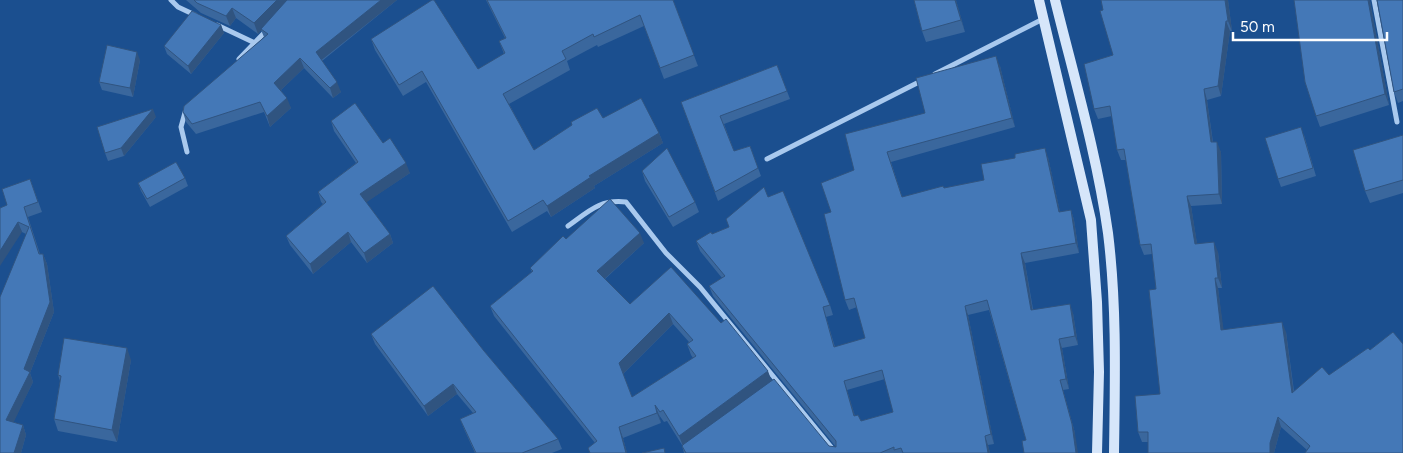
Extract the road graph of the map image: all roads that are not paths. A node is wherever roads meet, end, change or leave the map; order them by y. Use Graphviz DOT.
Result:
graph roads {
  1 [pos="171,0"];
  2 [pos="1040,0"];
  3 [pos="1055,0"];
  4 [pos="1374,0"];
  5 [pos="201,18"];
  6 [pos="1044,19"];
  7 [pos="209,22"];
  8 [pos="269,28"];
  9 [pos="255,43"];
  10 [pos="236,62"];
  11 [pos="189,107"];
  12 [pos="1397,122"];
  13 [pos="187,152"];
  14 [pos="767,160"];
  15 [pos="568,226"];
  16 [pos="778,383"];
  17 [pos="770,389"];
  18 [pos="836,453"];
  19 [pos="1097,453"];
  20 [pos="1114,453"];
  1 -- 5 [label="street"];
  2 -- 6 [label="main road"];
  3 -- 20 [label="main road"];
  4 -- 12 [label="street"];
  6 -- 14 [label="street"];
  6 -- 19 [label="main road"];
  7 -- 9 [label="street"];
  8 -- 9 [label="street"];
  9 -- 10 [label="street"];
  11 -- 13 [label="street"];
  15 -- 16 [label="street"];
  16 -- 17 [label="street"];
  16 -- 18 [label="street"];
}
